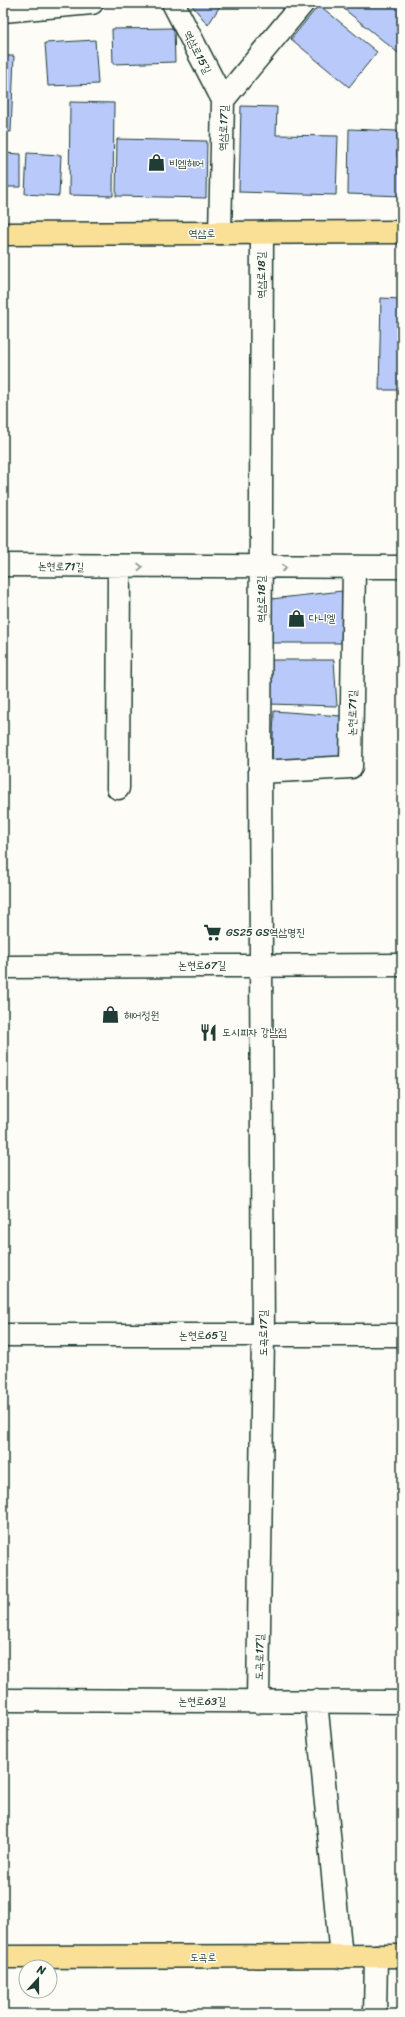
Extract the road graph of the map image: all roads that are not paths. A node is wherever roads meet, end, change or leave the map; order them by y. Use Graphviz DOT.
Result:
graph roads {
  1 [pos="92,3"];
  2 [pos="173,3"];
  3 [pos="303,3"];
  4 [pos="17,8"];
  5 [pos="223,100"];
  6 [pos="402,232"];
  7 [pos="220,233"];
  8 [pos="262,233"];
  9 [pos="3,234"];
  10 [pos="3,565"];
  11 [pos="119,566"];
  12 [pos="261,568"];
  13 [pos="354,568"];
  14 [pos="402,568"];
  15 [pos="260,772"];
  16 [pos="118,788"];
  17 [pos="262,965"];
  18 [pos="402,965"];
  19 [pos="3,967"];
  20 [pos="263,1334"];
  21 [pos="3,1335"];
  22 [pos="402,1335"];
  23 [pos="3,1700"];
  24 [pos="316,1701"];
  25 [pos="258,1702"];
  26 [pos="402,1702"];
  27 [pos="341,1956"];
  28 [pos="376,1956"];
  29 [pos="402,1956"];
  30 [pos="3,1957"];
  31 [pos="375,2014"];
  1 -- 4 [label="street"];
  2 -- 5 [label="street, 역삼로15길"];
  3 -- 5 [label="street, 역삼로17길"];
  5 -- 7 [label="street, 역삼로17길"];
  6 -- 8 [label="main road, 역삼로"];
  7 -- 8 [label="main road, 역삼로"];
  7 -- 9 [label="main road, 역삼로"];
  8 -- 12 [label="street, 역삼로18길"];
  10 -- 11 [label="street, 논현로71길"];
  11 -- 12 [label="street, 논현로71길, one-way"];
  11 -- 16 [label="street"];
  12 -- 13 [label="street, 논현로71길, one-way"];
  12 -- 15 [label="street, 역삼로18길"];
  13 -- 14 [label="street, 논현로71길"];
  13 -- 15 [label="street, 논현로71길"];
  15 -- 17 [label="street, 역삼로18길"];
  17 -- 18 [label="street, 논현로67길"];
  17 -- 19 [label="street, 논현로67길"];
  17 -- 20 [label="street, 도곡로17길"];
  20 -- 21 [label="street, 논현로65길"];
  20 -- 22 [label="street, 논현로65길"];
  20 -- 25 [label="street, 도곡로17길"];
  23 -- 25 [label="street, 논현로63길"];
  24 -- 25 [label="street, 논현로63길"];
  24 -- 26 [label="street, 논현로63길"];
  24 -- 27 [label="street"];
  27 -- 28 [label="main road, 도곡로"];
  27 -- 30 [label="main road, 도곡로"];
  28 -- 29 [label="main road, 도곡로"];
  28 -- 31 [label="street"];
}
